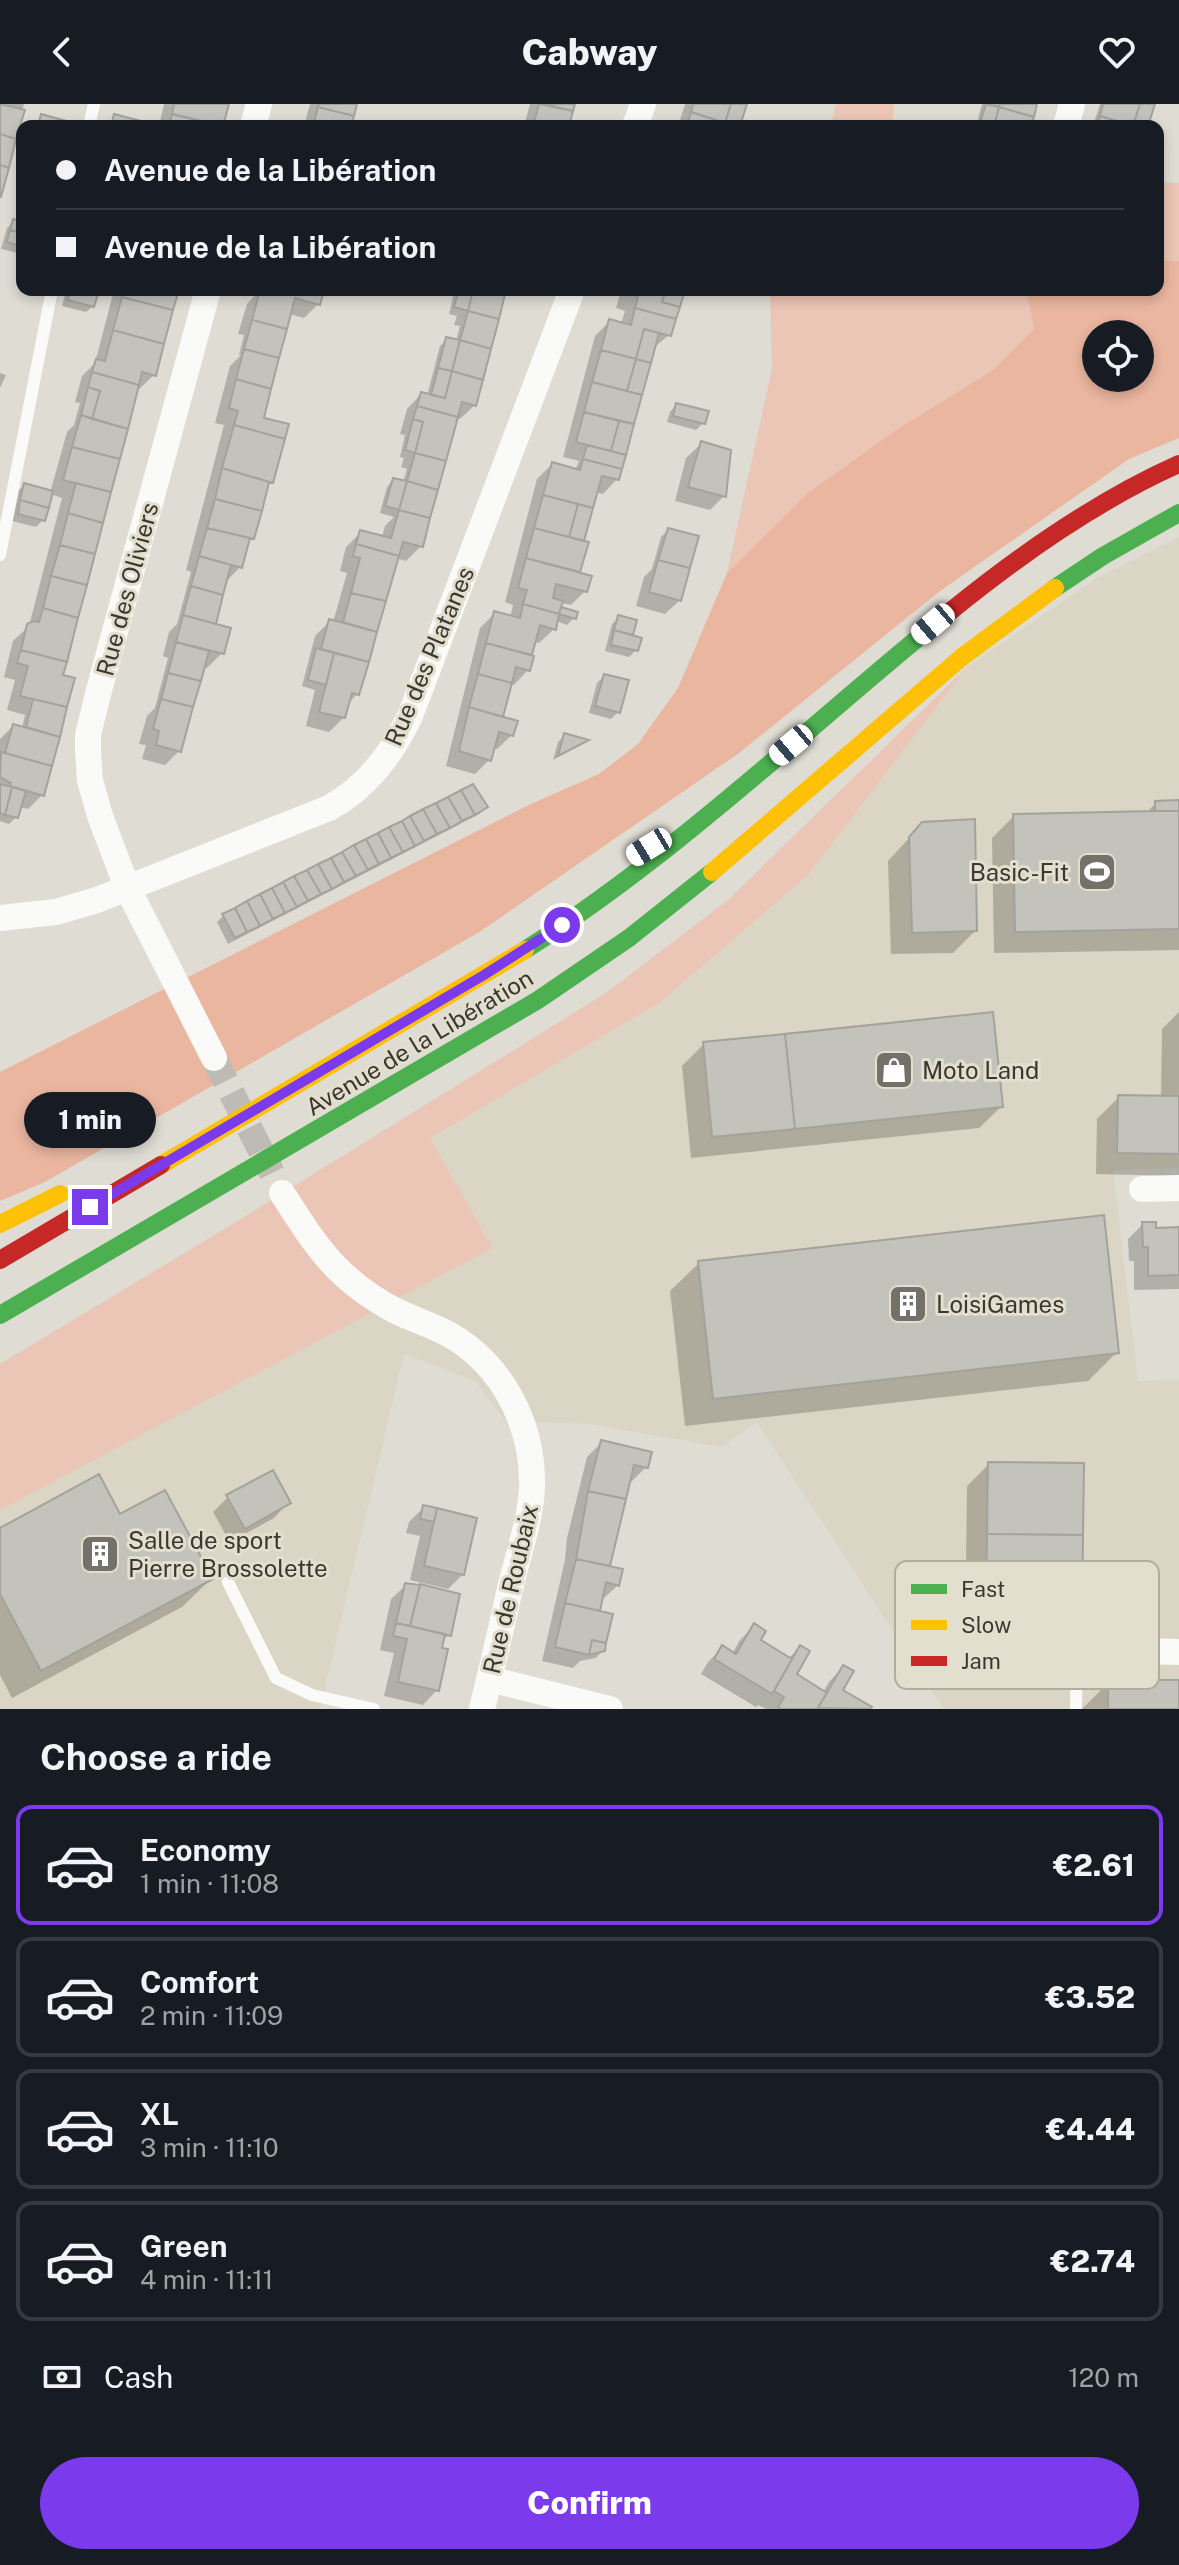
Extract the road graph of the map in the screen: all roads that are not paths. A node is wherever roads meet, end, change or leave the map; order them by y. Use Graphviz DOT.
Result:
graph roads {
  1 [pos="51,296"];
  2 [pos="206,296"];
  3 [pos="570,296"];
  4 [pos="1179,464"];
  5 [pos="1179,513"];
  6 [pos="0,555"];
  7 [pos="727,801"];
  8 [pos="597,879"];
  9 [pos="127,887"];
  10 [pos="0,918"];
  11 [pos="214,1058"];
  12 [pos="72,1187"];
  13 [pos="1179,1188"];
  14 [pos="1142,1189"];
  15 [pos="282,1193"];
  16 [pos="0,1224"];
  17 [pos="0,1260"];
  18 [pos="0,1315"];
  19 [pos="228,1582"];
  20 [pos="1159,1651"];
  21 [pos="1179,1652"];
  22 [pos="489,1679"];
  23 [pos="1076,1689"];
  24 [pos="374,1709"];
  25 [pos="482,1709"];
  26 [pos="610,1709"];
  27 [pos="1076,1709"];
  1 -- 6 [label="lane"];
  2 -- 9 [label="street, Rue des Oliviers"];
  3 -- 9 [label="street, Rue des Platanes"];
  4 -- 7 [label="highway, Avenue de la Libération"];
  5 -- 18 [label="highway, Avenue de la Libération"];
  7 -- 8 [label="highway"];
  7 -- 17 [label="highway, Avenue de la Libération"];
  9 -- 10 [label="street, Rue des Platanes"];
  9 -- 11 [label="street, Rue des Oliviers"];
  12 -- 16 [label="highway"];
  13 -- 14 [label="street"];
  15 -- 22 [label="street, Rue de Roubaix"];
  19 -- 24 [label="lane"];
  20 -- 21 [label="street"];
  22 -- 25 [label="street, Rue de Roubaix"];
  22 -- 26 [label="street"];
  23 -- 27 [label="lane"];
}
